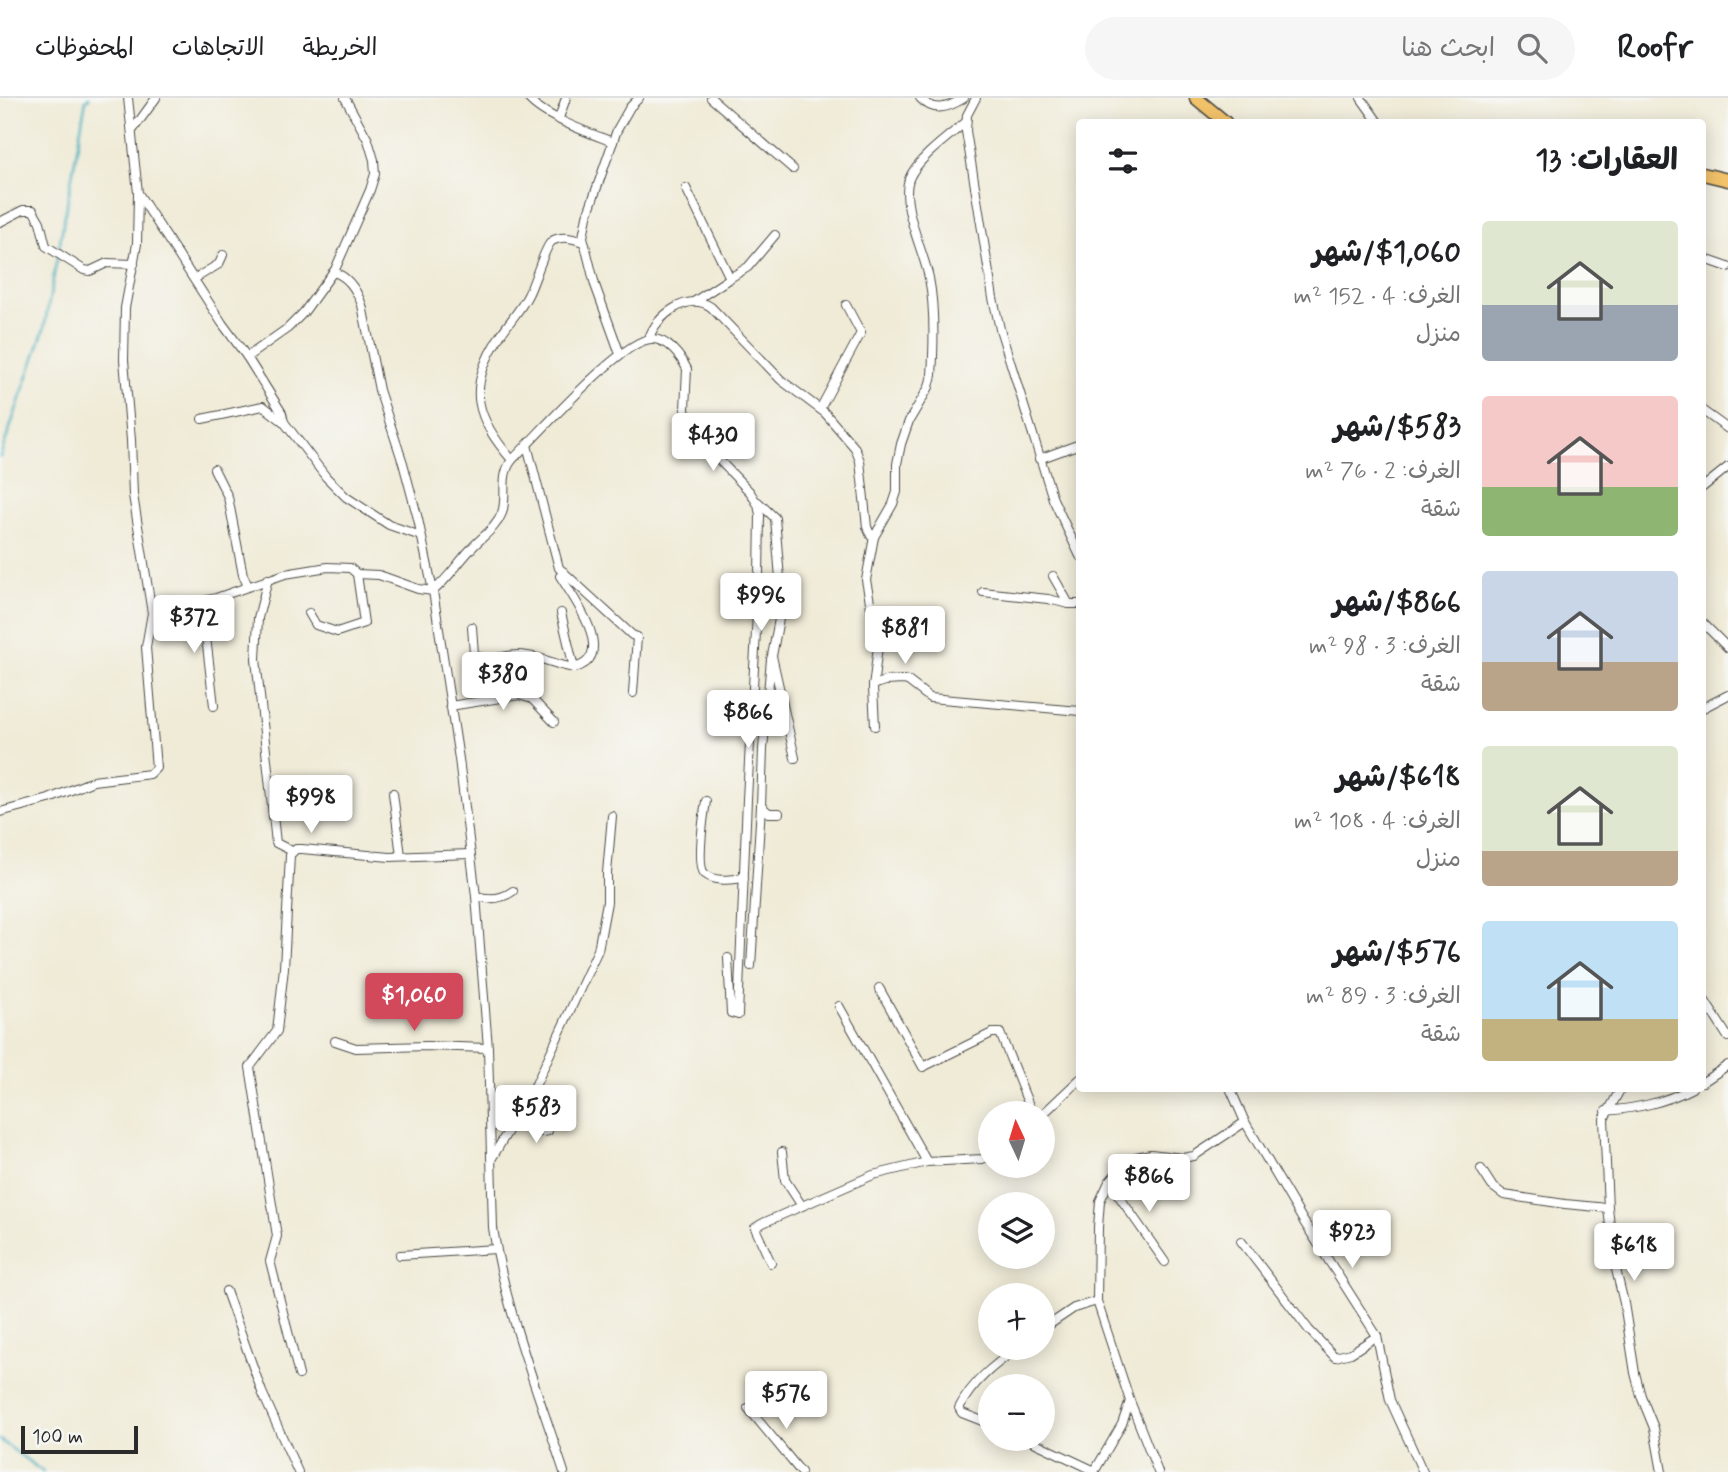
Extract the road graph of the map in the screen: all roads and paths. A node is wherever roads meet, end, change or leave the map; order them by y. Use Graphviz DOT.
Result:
graph roads {
  1 [pos="128,98"];
  2 [pos="156,98"];
  3 [pos="345,98"];
  4 [pos="528,98"];
  5 [pos="566,98"];
  6 [pos="639,98"];
  7 [pos="711,98"];
  8 [pos="920,98"];
  9 [pos="964,98"];
  10 [pos="976,98"];
  11 [pos="1196,98"];
  12 [pos="1361,98"];
  13 [pos="559,118"];
  14 [pos="1221,119"];
  15 [pos="1376,119"];
  16 [pos="965,122"];
  17 [pos="132,131"];
  18 [pos="613,142"];
  19 [pos="793,169"];
  20 [pos="1706,175"];
  21 [pos="1728,180"];
  22 [pos="686,188"];
  23 [pos="138,193"];
  24 [pos="0,222"];
  25 [pos="775,235"];
  26 [pos="583,242"];
  27 [pos="223,255"];
  28 [pos="1708,260"];
  29 [pos="134,264"];
  30 [pos="1728,267"];
  31 [pos="334,272"];
  32 [pos="730,278"];
  33 [pos="194,279"];
  34 [pos="695,301"];
  35 [pos="846,305"];
  36 [pos="649,339"];
  37 [pos="620,354"];
  38 [pos="247,357"];
  39 [pos="820,410"];
  40 [pos="1706,413"];
  41 [pos="202,419"];
  42 [pos="284,422"];
  43 [pos="1728,429"];
  44 [pos="527,445"];
  45 [pos="1076,445"];
  46 [pos="1039,459"];
  47 [pos="512,460"];
  48 [pos="1728,467"];
  49 [pos="214,469"];
  50 [pos="1706,485"];
  51 [pos="756,500"];
  52 [pos="421,536"];
  53 [pos="874,537"];
  54 [pos="1076,548"];
  55 [pos="564,572"];
  56 [pos="357,574"];
  57 [pos="1053,576"];
  58 [pos="268,579"];
  59 [pos="248,586"];
  60 [pos="433,591"];
  61 [pos="983,592"];
  62 [pos="202,602"];
  63 [pos="1069,604"];
  64 [pos="1076,604"];
  65 [pos="561,612"];
  66 [pos="309,613"];
  67 [pos="152,614"];
  68 [pos="1706,626"];
  69 [pos="472,627"];
  70 [pos="1728,648"];
  71 [pos="772,656"];
  72 [pos="574,668"];
  73 [pos="873,685"];
  74 [pos="633,693"];
  75 [pos="1728,695"];
  76 [pos="214,706"];
  77 [pos="450,706"];
  78 [pos="1706,706"];
  79 [pos="1076,711"];
  80 [pos="554,722"];
  81 [pos="875,726"];
  82 [pos="795,758"];
  83 [pos="393,793"];
  84 [pos="706,801"];
  85 [pos="761,806"];
  86 [pos="0,812"];
  87 [pos="779,813"];
  88 [pos="612,816"];
  89 [pos="292,851"];
  90 [pos="470,854"];
  91 [pos="401,856"];
  92 [pos="744,878"];
  93 [pos="513,891"];
  94 [pos="476,896"];
  95 [pos="728,958"];
  96 [pos="751,966"];
  97 [pos="878,988"];
  98 [pos="1706,1003"];
  99 [pos="839,1006"];
  100 [pos="1728,1037"];
  101 [pos="335,1041"];
  102 [pos="488,1048"];
  103 [pos="1728,1065"];
  104 [pos="1706,1080"];
  105 [pos="1076,1083"];
  106 [pos="533,1089"];
  107 [pos="1232,1092"];
  108 [pos="1618,1092"];
  109 [pos="1684,1092"];
  110 [pos="526,1101"];
  111 [pos="1027,1101"];
  112 [pos="1055,1103"];
  113 [pos="553,1107"];
  114 [pos="1606,1111"];
  115 [pos="1245,1122"];
  116 [pos="525,1127"];
  117 [pos="782,1152"];
  118 [pos="978,1159"];
  119 [pos="491,1160"];
  120 [pos="927,1162"];
  121 [pos="1481,1169"];
  122 [pos="1109,1182"];
  123 [pos="802,1206"];
  124 [pos="1608,1208"];
  125 [pos="1241,1241"];
  126 [pos="496,1249"];
  127 [pos="400,1255"];
  128 [pos="1165,1262"];
  129 [pos="771,1263"];
  130 [pos="226,1291"];
  131 [pos="1097,1301"];
  132 [pos="1055,1321"];
  133 [pos="1377,1336"];
  134 [pos="1001,1360"];
  135 [pos="985,1374"];
  136 [pos="299,1375"];
  137 [pos="978,1381"];
  138 [pos="1130,1401"];
  139 [pos="748,1408"];
  140 [pos="978,1419"];
  141 [pos="1052,1451"];
  142 [pos="1093,1471"];
  143 [pos="298,1472"];
  144 [pos="564,1472"];
  145 [pos="801,1472"];
  146 [pos="1158,1472"];
  147 [pos="1423,1472"];
  148 [pos="1662,1472"];
  1 -- 17 [label="street"];
  2 -- 17 [label="street"];
  3 -- 31 [label="street"];
  4 -- 13 [label="street"];
  5 -- 13 [label="street"];
  6 -- 18 [label="street"];
  7 -- 19 [label="street"];
  8 -- 9 [label="street"];
  10 -- 16 [label="street"];
  11 -- 14 [label="highway"];
  12 -- 15 [label="street"];
  13 -- 18 [label="street"];
  16 -- 46 [label="street"];
  16 -- 53 [label="street"];
  17 -- 23 [label="street"];
  18 -- 26 [label="street"];
  20 -- 21 [label="highway"];
  22 -- 32 [label="street"];
  23 -- 29 [label="street"];
  23 -- 33 [label="street"];
  24 -- 29 [label="street"];
  25 -- 32 [label="street"];
  26 -- 37 [label="street"];
  26 -- 47 [label="street"];
  27 -- 33 [label="street"];
  28 -- 30 [label="street"];
  29 -- 67 [label="street"];
  31 -- 38 [label="street"];
  31 -- 52 [label="street"];
  32 -- 34 [label="street"];
  33 -- 38 [label="street"];
  34 -- 36 [label="street"];
  34 -- 39 [label="street"];
  35 -- 39 [label="street"];
  36 -- 37 [label="street"];
  36 -- 51 [label="street"];
  37 -- 44 [label="street"];
  38 -- 42 [label="street"];
  39 -- 53 [label="street"];
  40 -- 43 [label="street"];
  41 -- 42 [label="street"];
  42 -- 52 [label="street"];
  44 -- 47 [label="street"];
  44 -- 55 [label="street"];
  45 -- 46 [label="street"];
  46 -- 54 [label="street"];
  47 -- 60 [label="street"];
  48 -- 50 [label="street"];
  49 -- 59 [label="street"];
  51 -- 71 [label="street"];
  51 -- 92 [label="street"];
  52 -- 60 [label="street"];
  53 -- 73 [label="street"];
  55 -- 72 [label="street"];
  55 -- 74 [label="street"];
  56 -- 58 [label="street"];
  56 -- 60 [label="street"];
  56 -- 66 [label="street"];
  57 -- 63 [label="street"];
  58 -- 59 [label="street"];
  58 -- 89 [label="street"];
  59 -- 62 [label="street"];
  60 -- 77 [label="street"];
  61 -- 63 [label="street"];
  62 -- 67 [label="street"];
  62 -- 76 [label="street"];
  63 -- 64 [label="street"];
  65 -- 72 [label="street"];
  67 -- 86 [label="street"];
  68 -- 70 [label="street"];
  69 -- 72 [label="street"];
  71 -- 82 [label="street"];
  71 -- 85 [label="street"];
  73 -- 79 [label="street"];
  73 -- 81 [label="street"];
  75 -- 78 [label="street"];
  77 -- 80 [label="street"];
  77 -- 90 [label="street"];
  83 -- 91 [label="street"];
  84 -- 92 [label="street"];
  85 -- 87 [label="street"];
  85 -- 96 [label="street"];
  88 -- 106 [label="street"];
  89 -- 91 [label="street"];
  89 -- 136 [label="street"];
  90 -- 91 [label="street"];
  90 -- 94 [label="street"];
  92 -- 95 [label="street"];
  93 -- 94 [label="street"];
  94 -- 102 [label="street"];
  97 -- 111 [label="street"];
  98 -- 100 [label="street"];
  99 -- 120 [label="street"];
  101 -- 102 [label="street"];
  102 -- 119 [label="street"];
  103 -- 104 [label="street"];
  105 -- 112 [label="street"];
  106 -- 110 [label="street"];
  106 -- 113 [label="street"];
  107 -- 115 [label="street"];
  108 -- 114 [label="street"];
  109 -- 114 [label="street"];
  110 -- 116 [label="street"];
  110 -- 119 [label="street"];
  114 -- 124 [label="street"];
  115 -- 122 [label="street"];
  115 -- 133 [label="street"];
  117 -- 123 [label="street"];
  118 -- 120 [label="street"];
  119 -- 126 [label="street"];
  120 -- 123 [label="street"];
  121 -- 124 [label="street"];
  122 -- 128 [label="street"];
  122 -- 131 [label="street"];
  123 -- 129 [label="street"];
  124 -- 148 [label="street"];
  125 -- 133 [label="street"];
  126 -- 127 [label="street"];
  126 -- 144 [label="street"];
  130 -- 143 [label="street"];
  131 -- 132 [label="street"];
  131 -- 138 [label="street"];
  133 -- 147 [label="street"];
  134 -- 135 [label="street"];
  137 -- 140 [label="street"];
  138 -- 142 [label="street"];
  138 -- 146 [label="street"];
  139 -- 145 [label="street"];
  141 -- 142 [label="street"];
}
